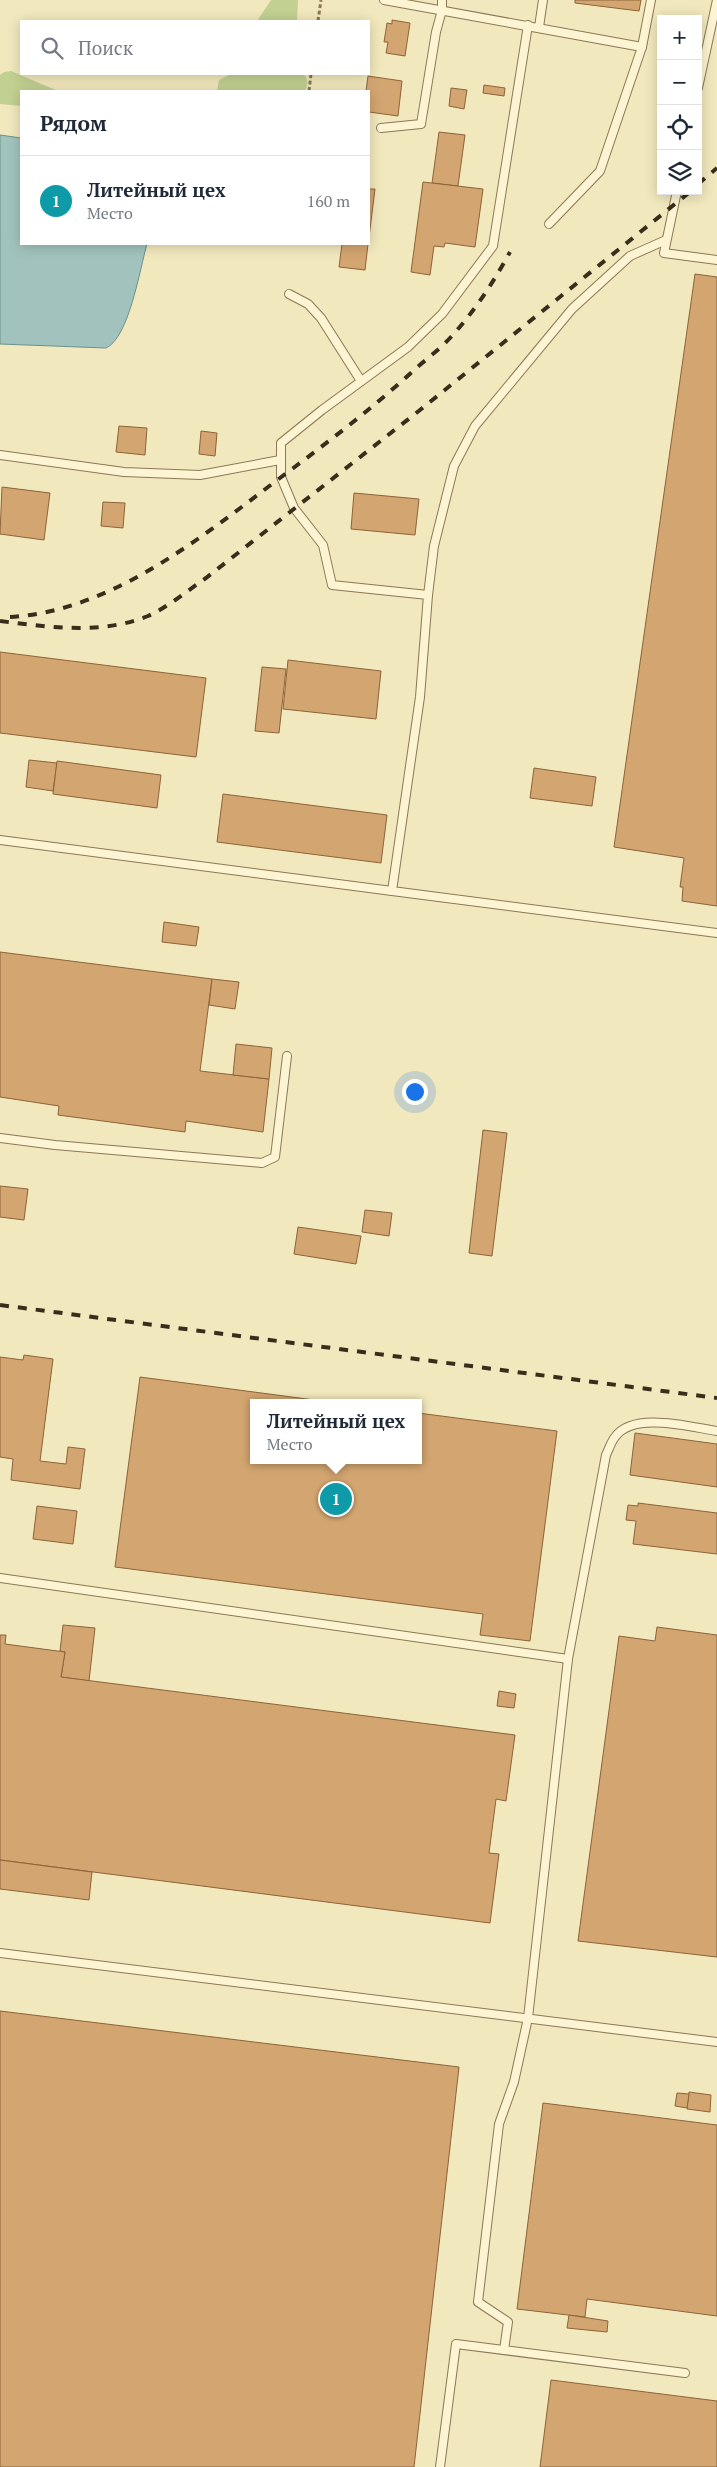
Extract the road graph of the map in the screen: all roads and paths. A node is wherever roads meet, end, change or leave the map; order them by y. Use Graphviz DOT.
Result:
graph roads {
  1 [pos="320,0"];
  2 [pos="384,0"];
  3 [pos="442,0"];
  4 [pos="543,0"];
  5 [pos="651,0"];
  6 [pos="717,0"];
  7 [pos="442,10"];
  8 [pos="318,20"];
  9 [pos="528,25"];
  10 [pos="540,27"];
  11 [pos="642,47"];
  12 [pos="702,69"];
  13 [pos="311,75"];
  14 [pos="309,90"];
  15 [pos="381,128"];
  16 [pos="676,195"];
  17 [pos="549,224"];
  18 [pos="666,240"];
  19 [pos="717,260"];
  20 [pos="289,294"];
  21 [pos="361,382"];
  22 [pos="0,455"];
  23 [pos="280,460"];
  24 [pos="428,594"];
  25 [pos="0,840"];
  26 [pos="392,891"];
  27 [pos="717,932"];
  28 [pos="287,1056"];
  29 [pos="0,1138"];
  30 [pos="717,1431"];
  31 [pos="0,1578"];
  32 [pos="568,1659"];
  33 [pos="0,1954"];
  34 [pos="528,2018"];
  35 [pos="717,2042"];
  36 [pos="504,2350"];
  37 [pos="685,2373"];
  38 [pos="440,2467"];
  1 -- 8 [label="path"];
  2 -- 7 [label="lane"];
  3 -- 7 [label="lane"];
  4 -- 10 [label="lane"];
  5 -- 11 [label="lane"];
  6 -- 12 [label="lane"];
  7 -- 9 [label="lane"];
  7 -- 15 [label="lane"];
  9 -- 10 [label="lane"];
  9 -- 21 [label="lane"];
  10 -- 11 [label="lane"];
  11 -- 17 [label="lane"];
  13 -- 14 [label="path"];
  16 -- 18 [label="lane"];
  18 -- 19 [label="lane"];
  18 -- 24 [label="lane"];
  20 -- 21 [label="lane"];
  21 -- 23 [label="lane"];
  22 -- 23 [label="lane"];
  23 -- 24 [label="lane"];
  24 -- 26 [label="lane"];
  25 -- 26 [label="lane"];
  26 -- 27 [label="lane"];
  28 -- 29 [label="lane"];
  30 -- 32 [label="lane"];
  31 -- 32 [label="lane"];
  32 -- 34 [label="lane"];
  33 -- 34 [label="lane"];
  34 -- 35 [label="lane"];
  34 -- 36 [label="lane"];
  36 -- 37 [label="lane"];
  36 -- 38 [label="lane"];
}
